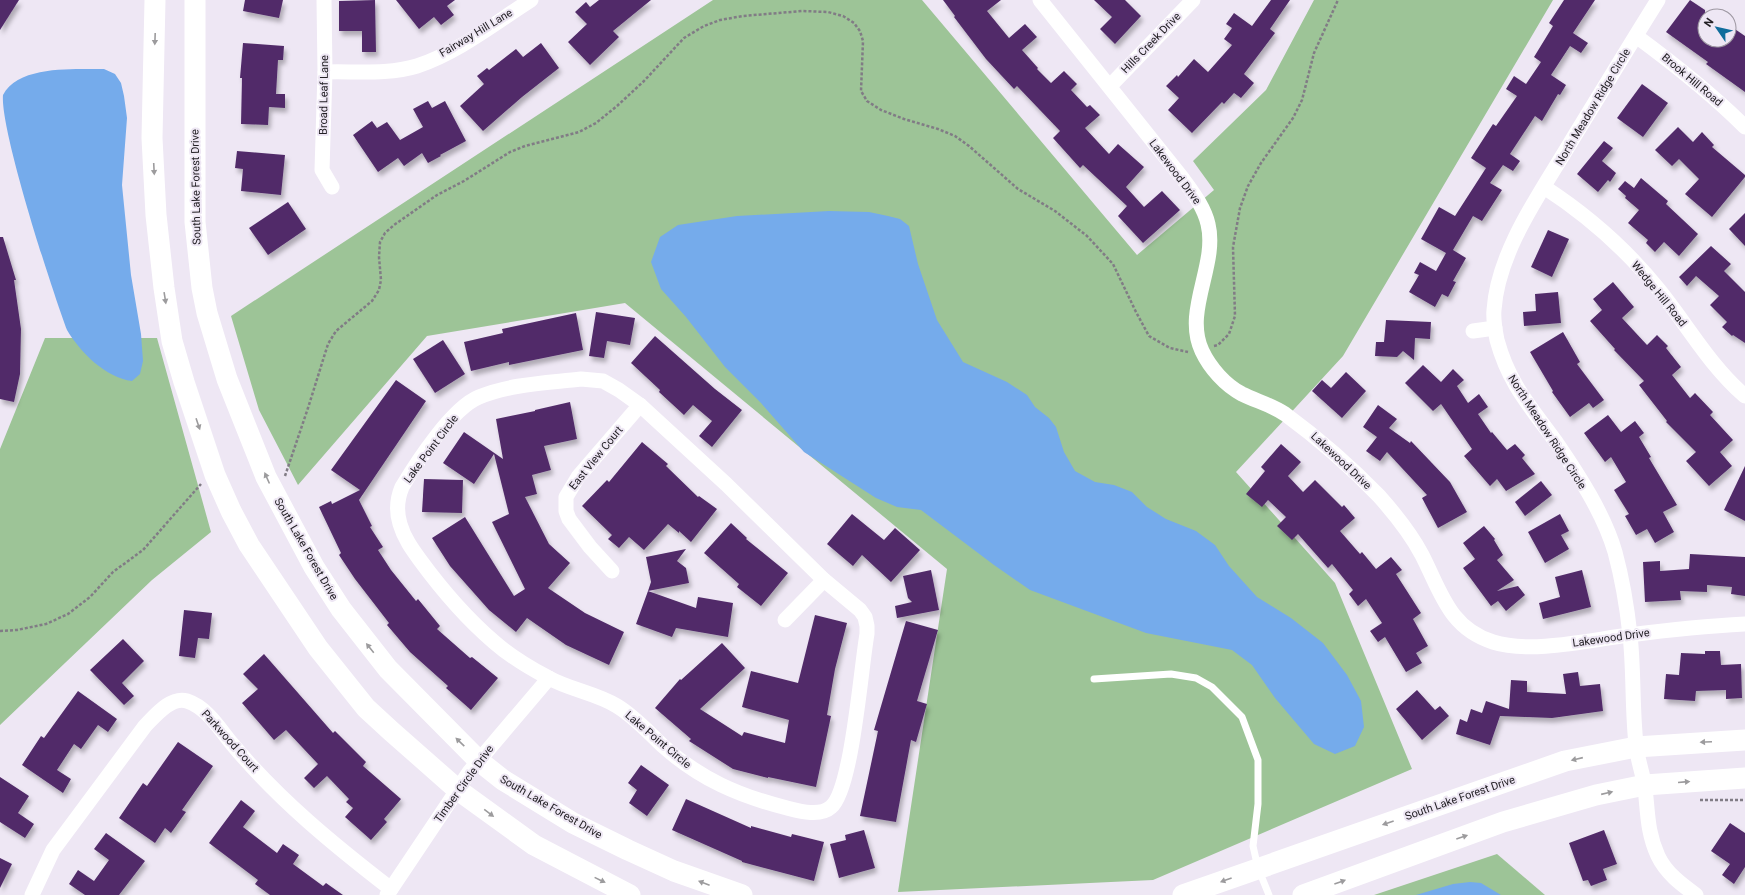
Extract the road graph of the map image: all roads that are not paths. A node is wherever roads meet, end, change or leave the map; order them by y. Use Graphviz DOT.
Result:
graph roads {
  1 [pos="155,0"];
  2 [pos="195,0"];
  3 [pos="324,0"];
  4 [pos="531,0"];
  5 [pos="1040,0"];
  6 [pos="1193,0"];
  7 [pos="1658,0"];
  8 [pos="1636,36"];
  9 [pos="325,72"];
  10 [pos="1110,86"];
  11 [pos="1745,127"];
  12 [pos="1544,187"];
  13 [pos="332,188"];
  14 [pos="1494,328"];
  15 [pos="1473,331"];
  16 [pos="1745,396"];
  17 [pos="640,405"];
  18 [pos="612,571"];
  19 [pos="824,580"];
  20 [pos="785,620"];
  21 [pos="1745,624"];
  22 [pos="1630,635"];
  23 [pos="549,678"];
  24 [pos="1094,679"];
  25 [pos="1745,740"];
  26 [pos="1636,747"];
  27 [pos="479,761"];
  28 [pos="1745,778"];
  29 [pos="1645,785"];
  30 [pos="458,790"];
  31 [pos="1258,868"];
  32 [pos="389,892"];
  33 [pos="32,895"];
  34 [pos="630,895"];
  35 [pos="742,895"];
  36 [pos="1183,895"];
  37 [pos="1269,895"];
  38 [pos="1303,895"];
  39 [pos="1696,895"];
  1 -- 30 [label="main road, one-way"];
  27 -- 2 [label="main road, South Lake Forest Drive, one-way"];
  3 -- 9 [label="street, Broad Leaf Lane"];
  4 -- 9 [label="street, Fairway Hill Lane"];
  5 -- 10 [label="street, Lakewood Drive"];
  6 -- 10 [label="street, Hills Creek Drive"];
  7 -- 8 [label="street, North Meadow Ridge Circle"];
  8 -- 11 [label="street, Brook Hill Road"];
  8 -- 12 [label="street, North Meadow Ridge Circle"];
  9 -- 13 [label="street, Broad Leaf Lane"];
  10 -- 22 [label="street, Lakewood Drive"];
  12 -- 14 [label="street, North Meadow Ridge Circle"];
  12 -- 16 [label="street, Wedge Hill Road"];
  14 -- 15 [label="street"];
  14 -- 22 [label="street, North Meadow Ridge Circle"];
  17 -- 18 [label="street, East View Court"];
  17 -- 19 [label="street, Lake Point Circle"];
  17 -- 23 [label="street, Lake Point Circle"];
  19 -- 20 [label="street"];
  19 -- 23 [label="street, Lake Point Circle"];
  21 -- 22 [label="street, Lakewood Drive"];
  22 -- 26 [label="street, North Meadow Ridge Circle"];
  23 -- 27 [label="street, Timber Circle Drive"];
  24 -- 31 [label="lane"];
  25 -- 26 [label="main road, South Lake Forest Drive, one-way"];
  26 -- 29 [label="street, North Meadow Ridge Circle"];
  26 -- 31 [label="main road, South Lake Forest Drive, one-way"];
  27 -- 30 [label="street, Timber Circle Drive"];
  35 -- 27 [label="main road, South Lake Forest Drive, one-way"];
  29 -- 28 [label="main road, one-way"];
  38 -- 29 [label="main road, one-way"];
  29 -- 39 [label="street, North Meadow Ridge Circle"];
  30 -- 32 [label="street, Timber Circle Drive"];
  30 -- 34 [label="main road, one-way"];
  31 -- 36 [label="main road, South Lake Forest Drive, one-way"];
  31 -- 37 [label="lane"];
  32 -- 33 [label="street, Parkwood Court"];
}
